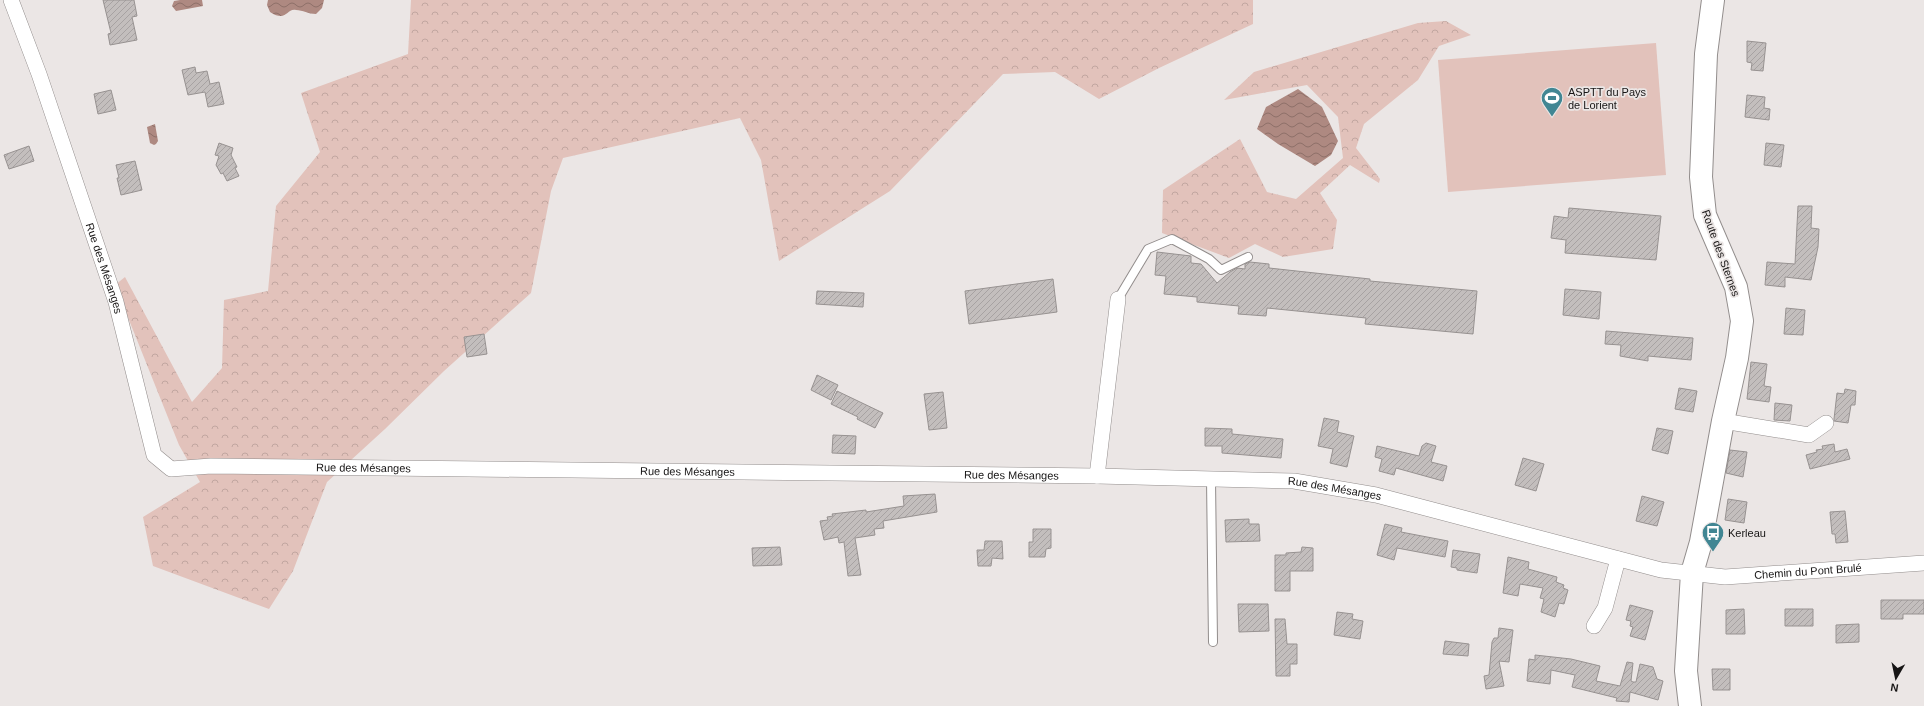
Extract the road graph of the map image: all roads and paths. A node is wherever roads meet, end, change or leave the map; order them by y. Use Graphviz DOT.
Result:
graph roads {
  1 [pos="11,0"];
  2 [pos="1713,0"];
  3 [pos="1248,257"];
  4 [pos="1118,299"];
  5 [pos="1723,421"];
  6 [pos="1826,423"];
  7 [pos="1097,476"];
  8 [pos="1211,479"];
  9 [pos="1618,559"];
  10 [pos="1924,563"];
  11 [pos="1692,573"];
  12 [pos="1594,626"];
  13 [pos="1213,642"];
  14 [pos="1690,706"];
  1 -- 7 [label="street, Rue des Mésanges"];
  2 -- 5 [label="street, Route des Sternes"];
  3 -- 4 [label="lane"];
  4 -- 7 [label="street"];
  5 -- 6 [label="street"];
  5 -- 11 [label="street, Route des Sternes"];
  7 -- 8 [label="street, Rue des Mésanges"];
  8 -- 9 [label="street, Rue des Mésanges"];
  8 -- 13 [label="lane"];
  9 -- 11 [label="street, Rue des Mésanges"];
  9 -- 12 [label="street"];
  10 -- 11 [label="street, Chemin du Pont Brulé"];
  11 -- 14 [label="street, Route des Sternes"];
}
